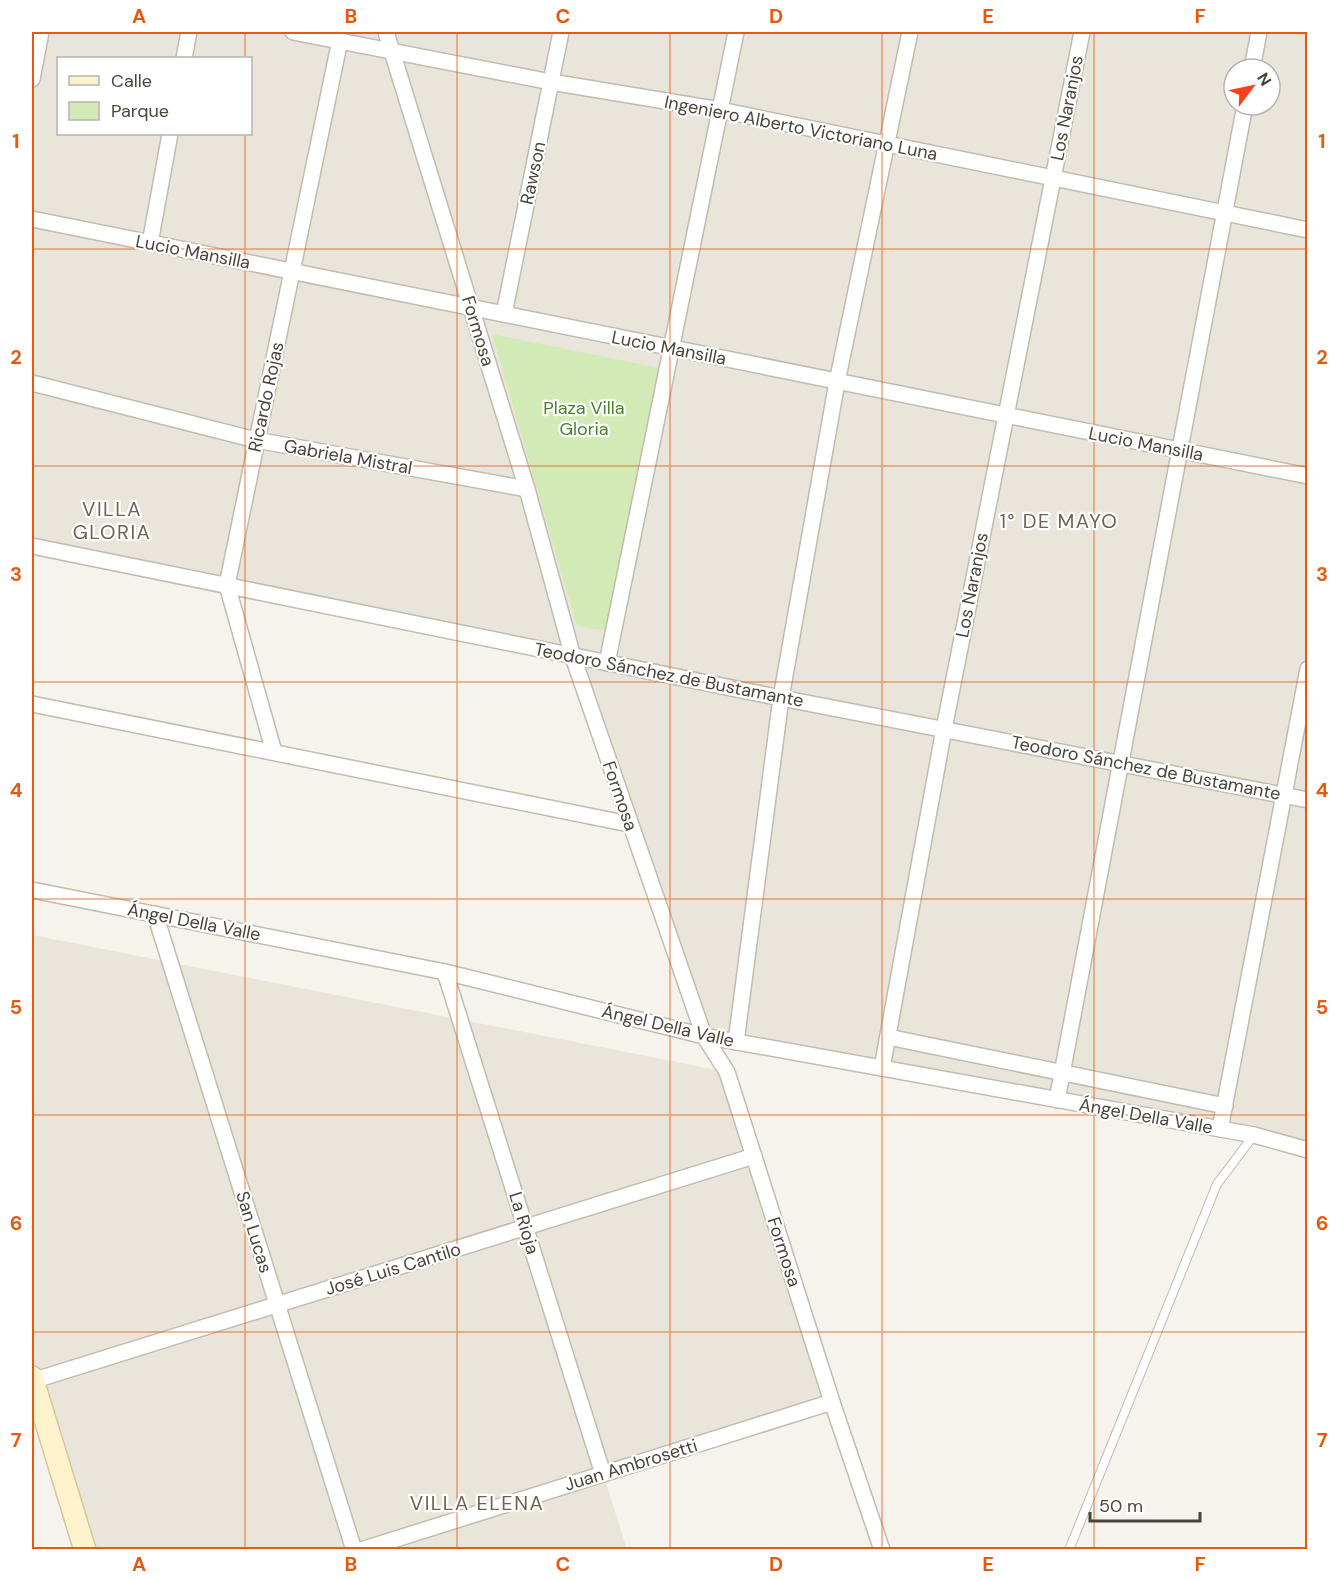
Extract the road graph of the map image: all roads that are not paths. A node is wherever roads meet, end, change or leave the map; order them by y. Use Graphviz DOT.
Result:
graph roads {
  1 [pos="41,32"];
  2 [pos="189,32"];
  3 [pos="293,32"];
  4 [pos="386,32"];
  5 [pos="561,32"];
  6 [pos="736,32"];
  7 [pos="909,32"];
  8 [pos="1082,32"];
  9 [pos="1259,32"];
  10 [pos="340,40"];
  11 [pos="392,49"];
  12 [pos="184,57"];
  13 [pos="1254,57"];
  14 [pos="32,79"];
  15 [pos="551,82"];
  16 [pos="720,110"];
  17 [pos="1243,117"];
  18 [pos="170,135"];
  19 [pos="886,144"];
  20 [pos="1053,178"];
  21 [pos="1225,213"];
  22 [pos="32,219"];
  23 [pos="1308,231"];
  24 [pos="150,243"];
  25 [pos="293,272"];
  26 [pos="471,308"];
  27 [pos="504,314"];
  28 [pos="671,348"];
  29 [pos="837,382"];
  30 [pos="32,383"];
  31 [pos="1006,416"];
  32 [pos="256,440"];
  33 [pos="1180,450"];
  34 [pos="1308,476"];
  35 [pos="526,489"];
  36 [pos="32,546"];
  37 [pos="227,585"];
  38 [pos="573,657"];
  39 [pos="607,663"];
  40 [pos="1308,669"];
  41 [pos="781,698"];
  42 [pos="32,704"];
  43 [pos="944,729"];
  44 [pos="274,752"];
  45 [pos="1121,763"];
  46 [pos="1283,795"];
  47 [pos="1308,800"];
  48 [pos="629,824"];
  49 [pos="32,890"];
  50 [pos="154,914"];
  51 [pos="445,972"];
  52 [pos="704,1036"];
  53 [pos="888,1037"];
  54 [pos="736,1042"];
  55 [pos="882,1068"];
  56 [pos="1062,1073"];
  57 [pos="1057,1100"];
  58 [pos="1225,1106"];
  59 [pos="1220,1129"];
  60 [pos="1254,1136"];
  61 [pos="1308,1150"];
  62 [pos="754,1156"];
  63 [pos="526,1227"];
  64 [pos="277,1305"];
  65 [pos="32,1380"];
  66 [pos="832,1402"];
  67 [pos="603,1474"];
  68 [pos="85,1550"];
  69 [pos="354,1550"];
  70 [pos="361,1550"];
  71 [pos="882,1550"];
  72 [pos="1069,1550"];
  1 -- 14 [label="street"];
  2 -- 12 [label="street"];
  3 -- 10 [label="street, Ingeniero Alberto Victoriano Luna"];
  4 -- 11 [label="street, Formosa"];
  5 -- 15 [label="street, Rawson"];
  6 -- 16 [label="street"];
  7 -- 19 [label="street"];
  8 -- 20 [label="street, Los Naranjos"];
  9 -- 13 [label="street"];
  10 -- 11 [label="street, Ingeniero Alberto Victoriano Luna"];
  10 -- 25 [label="street, Ricardo Rojas"];
  11 -- 15 [label="street, Ingeniero Alberto Victoriano Luna"];
  11 -- 26 [label="street, Formosa"];
  15 -- 16 [label="street, Ingeniero Alberto Victoriano Luna"];
  15 -- 27 [label="street, Rawson"];
  16 -- 19 [label="street, Ingeniero Alberto Victoriano Luna"];
  16 -- 28 [label="street"];
  17 -- 21 [label="street"];
  18 -- 24 [label="street"];
  19 -- 20 [label="street, Ingeniero Alberto Victoriano Luna"];
  19 -- 29 [label="street"];
  20 -- 21 [label="street, Ingeniero Alberto Victoriano Luna"];
  20 -- 31 [label="street, Los Naranjos"];
  21 -- 23 [label="street, Ingeniero Alberto Victoriano Luna"];
  21 -- 33 [label="street"];
  22 -- 24 [label="street, Lucio Mansilla"];
  24 -- 25 [label="street, Lucio Mansilla"];
  25 -- 26 [label="street, Lucio Mansilla"];
  25 -- 32 [label="street, Ricardo Rojas"];
  26 -- 27 [label="street, Lucio Mansilla"];
  26 -- 35 [label="street, Formosa"];
  27 -- 28 [label="street, Lucio Mansilla"];
  28 -- 29 [label="street, Lucio Mansilla"];
  28 -- 39 [label="street"];
  29 -- 31 [label="street, Lucio Mansilla"];
  29 -- 41 [label="street"];
  30 -- 32 [label="street, Gabriela Mistral"];
  31 -- 33 [label="street, Lucio Mansilla"];
  31 -- 43 [label="street, Los Naranjos"];
  32 -- 35 [label="street, Gabriela Mistral"];
  32 -- 37 [label="street, Ricardo Rojas"];
  33 -- 34 [label="street, Lucio Mansilla"];
  33 -- 45 [label="street"];
  35 -- 38 [label="street, Formosa"];
  36 -- 37 [label="street, Teodoro Sánchez de Bustamante"];
  37 -- 38 [label="street, Teodoro Sánchez de Bustamante"];
  37 -- 44 [label="street, Ricardo Rojas"];
  38 -- 39 [label="street, Teodoro Sánchez de Bustamante"];
  38 -- 48 [label="street, Formosa"];
  39 -- 41 [label="street, Teodoro Sánchez de Bustamante"];
  40 -- 46 [label="street"];
  41 -- 43 [label="street, Teodoro Sánchez de Bustamante"];
  41 -- 54 [label="street"];
  42 -- 44 [label="street"];
  43 -- 45 [label="street, Teodoro Sánchez de Bustamante"];
  43 -- 53 [label="street, Los Naranjos"];
  44 -- 48 [label="street"];
  45 -- 46 [label="street, Teodoro Sánchez de Bustamante"];
  45 -- 56 [label="street"];
  46 -- 47 [label="street, Teodoro Sánchez de Bustamante"];
  46 -- 58 [label="street"];
  48 -- 52 [label="street, Formosa"];
  49 -- 50 [label="street, Ángel Della Valle"];
  50 -- 51 [label="street, Ángel Della Valle"];
  50 -- 64 [label="street, San Lucas"];
  51 -- 52 [label="street, Ángel Della Valle"];
  51 -- 63 [label="street, La Rioja"];
  52 -- 54 [label="street, Ángel Della Valle"];
  52 -- 62 [label="street, Formosa"];
  53 -- 55 [label="street, Los Naranjos"];
  53 -- 56 [label="street, Ángel Della Valle"];
  54 -- 55 [label="street, Ángel Della Valle"];
  55 -- 57 [label="street, Ángel Della Valle"];
  56 -- 57 [label="street"];
  56 -- 58 [label="street, Ángel Della Valle"];
  57 -- 59 [label="street, Ángel Della Valle"];
  58 -- 59 [label="street"];
  59 -- 60 [label="street, Ángel Della Valle"];
  60 -- 61 [label="street, Ángel Della Valle"];
  60 -- 72 [label="lane"];
  62 -- 63 [label="street, José Luis Cantilo"];
  62 -- 66 [label="street, Formosa"];
  63 -- 64 [label="street, José Luis Cantilo"];
  63 -- 67 [label="street, La Rioja"];
  64 -- 65 [label="street, José Luis Cantilo"];
  64 -- 69 [label="street, San Lucas"];
  65 -- 68 [label="street"];
  66 -- 67 [label="street, Juan Ambrosetti"];
  66 -- 71 [label="street, Formosa"];
  67 -- 70 [label="street, Juan Ambrosetti"];
}
